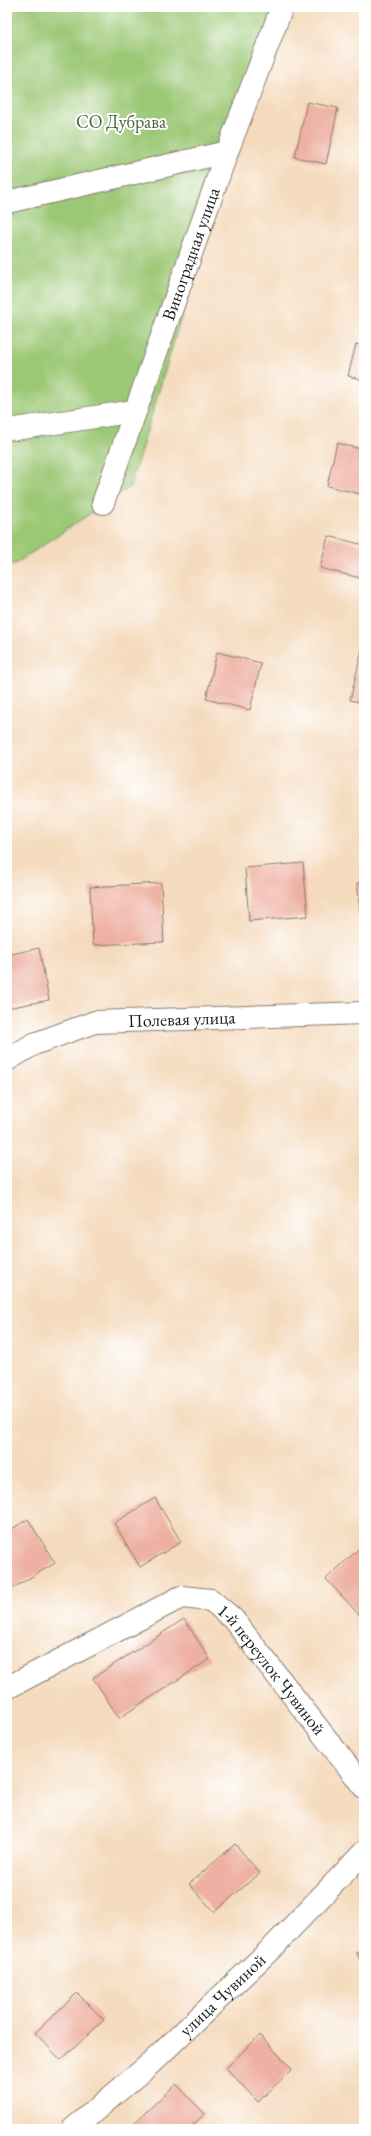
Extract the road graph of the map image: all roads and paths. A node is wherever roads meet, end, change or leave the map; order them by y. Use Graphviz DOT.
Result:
graph roads {
  1 [pos="282,7"];
  2 [pos="227,152"];
  3 [pos="7,202"];
  4 [pos="135,411"];
  5 [pos="15,429"];
  6 [pos="103,503"];
  7 [pos="364,1013"];
  8 [pos="7,1060"];
  9 [pos="7,1688"];
  10 [pos="364,1787"];
  11 [pos="364,1852"];
  12 [pos="73,2129"];
  1 -- 2 [label="street, Виноградная улица"];
  2 -- 3 [label="street"];
  2 -- 4 [label="street, Виноградная улица"];
  4 -- 5 [label="street"];
  4 -- 6 [label="street, Виноградная улица"];
  7 -- 8 [label="street, Полевая улица"];
  9 -- 10 [label="street, 1-й переулок Чувиной"];
  11 -- 12 [label="street, улица Чувиной"];
}
